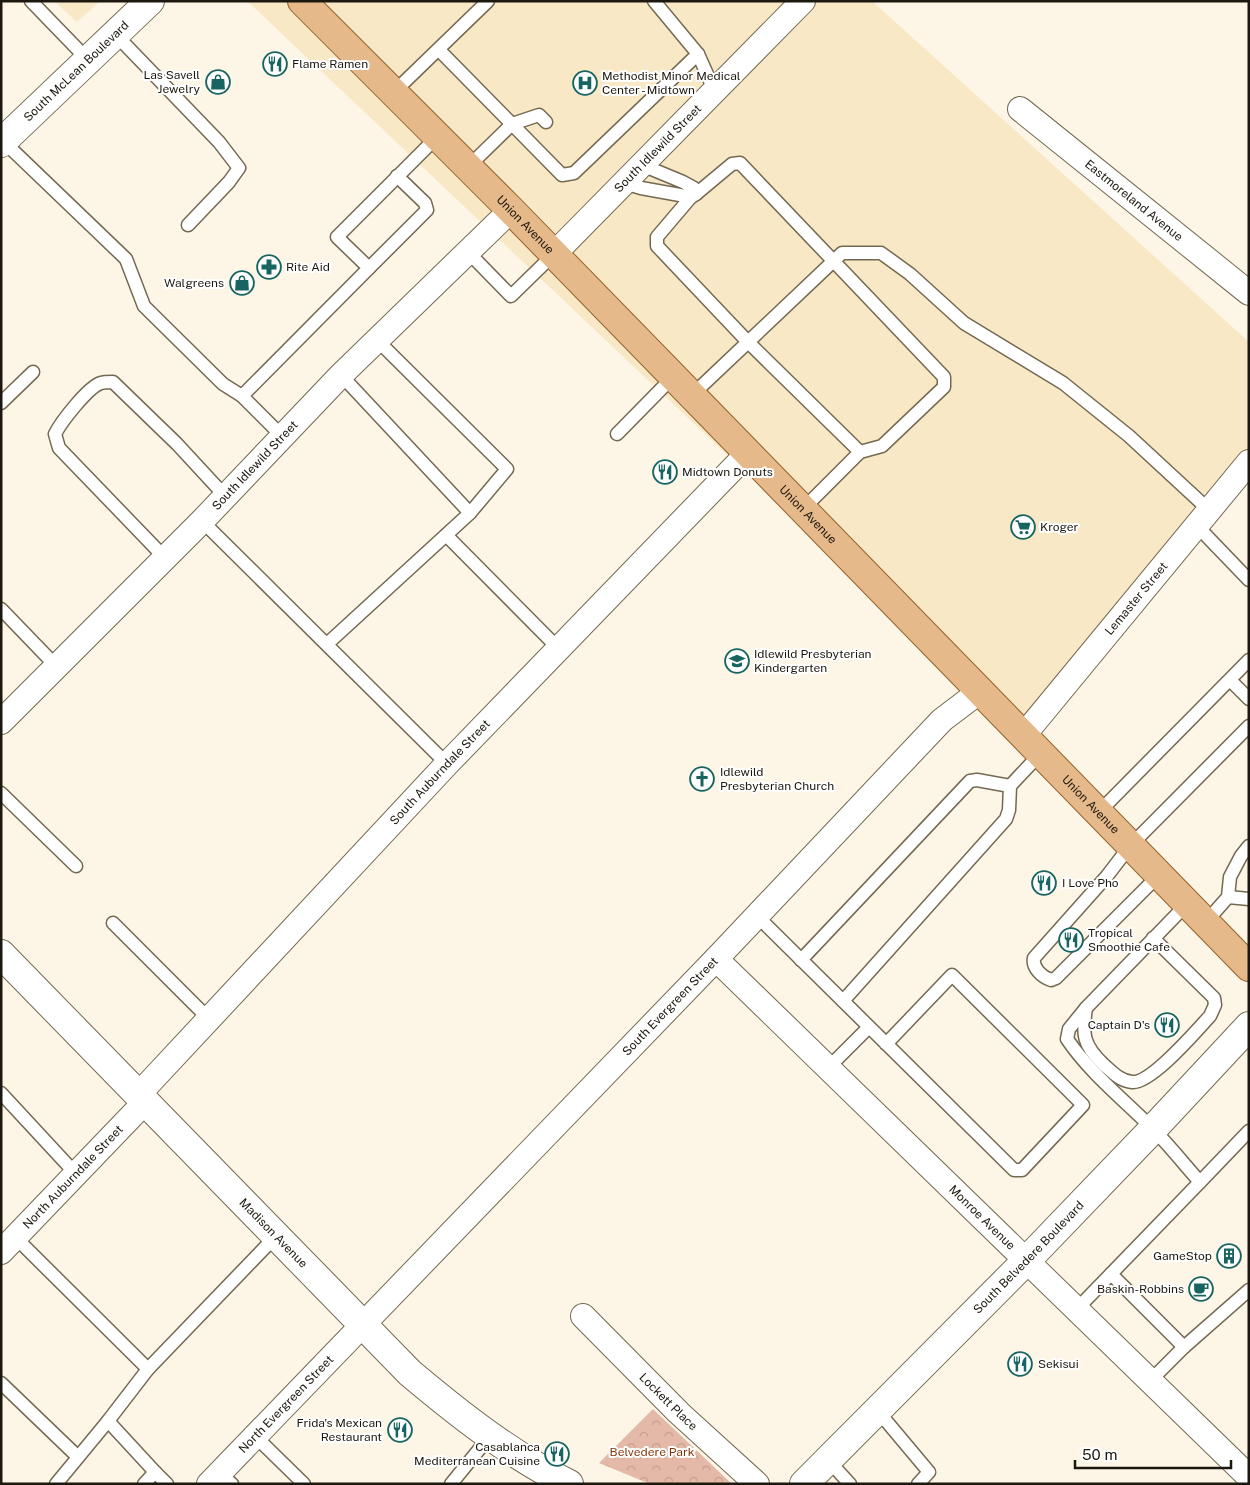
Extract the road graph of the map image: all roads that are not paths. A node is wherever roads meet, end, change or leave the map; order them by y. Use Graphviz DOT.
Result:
graph roads {
  1 [pos="31,1"];
  2 [pos="150,1"];
  3 [pos="302,1"];
  4 [pos="488,1"];
  5 [pos="654,1"];
  6 [pos="803,1"];
  7 [pos="116,35"];
  8 [pos="439,50"];
  9 [pos="698,54"];
  10 [pos="89,61"];
  11 [pos="715,92"];
  12 [pos="393,93"];
  13 [pos="1020,108"];
  14 [pos="546,122"];
  15 [pos="512,124"];
  16 [pos="437,137"];
  17 [pos="2,142"];
  18 [pos="642,165"];
  19 [pos="468,168"];
  20 [pos="397,176"];
  21 [pos="624,183"];
  22 [pos="694,195"];
  23 [pos="511,210"];
  24 [pos="188,225"];
  25 [pos="468,252"];
  26 [pos="554,254"];
  27 [pos="834,261"];
  28 [pos="369,268"];
  29 [pos="1249,293"];
  30 [pos="377,340"];
  31 [pos="748,342"];
  32 [pos="33,372"];
  33 [pos="341,375"];
  34 [pos="682,387"];
  35 [pos="242,396"];
  36 [pos="1,403"];
  37 [pos="617,434"];
  38 [pos="283,437"];
  39 [pos="860,452"];
  40 [pos="748,454"];
  41 [pos="1249,462"];
  42 [pos="226,496"];
  43 [pos="802,510"];
  44 [pos="470,513"];
  45 [pos="1203,518"];
  46 [pos="202,521"];
  47 [pos="446,535"];
  48 [pos="165,558"];
  49 [pos="1249,580"];
  50 [pos="1,609"];
  51 [pos="327,644"];
  52 [pos="558,649"];
  53 [pos="1249,660"];
  54 [pos="56,666"];
  55 [pos="1230,680"];
  56 [pos="979,692"];
  57 [pos="1249,699"];
  58 [pos="1,722"];
  59 [pos="1249,726"];
  60 [pos="1031,745"];
  61 [pos="447,764"];
  62 [pos="1010,786"];
  63 [pos="1,793"];
  64 [pos="1098,813"];
  65 [pos="1130,846"];
  66 [pos="1249,846"];
  67 [pos="76,866"];
  68 [pos="1159,875"];
  69 [pos="1228,897"];
  70 [pos="1249,899"];
  71 [pos="1187,904"];
  72 [pos="757,916"];
  73 [pos="113,923"];
  74 [pos="1206,923"];
  75 [pos="1153,938"];
  76 [pos="1,954"];
  77 [pos="716,959"];
  78 [pos="801,960"];
  79 [pos="1249,966"];
  80 [pos="843,1000"];
  81 [pos="1086,1008"];
  82 [pos="209,1019"];
  83 [pos="1249,1026"];
  84 [pos="869,1027"];
  85 [pos="886,1044"];
  86 [pos="828,1068"];
  87 [pos="1,1093"];
  88 [pos="142,1098"];
  89 [pos="1153,1129"];
  90 [pos="1249,1131"];
  91 [pos="76,1174"];
  92 [pos="1200,1182"];
  93 [pos="276,1236"];
  94 [pos="6,1244"];
  95 [pos="1027,1260"];
  96 [pos="1111,1274"];
  97 [pos="1249,1290"];
  98 [pos="1076,1310"];
  99 [pos="583,1316"];
  100 [pos="363,1324"];
  101 [pos="1184,1347"];
  102 [pos="148,1369"];
  103 [pos="1150,1381"];
  104 [pos="1,1383"];
  105 [pos="878,1410"];
  106 [pos="108,1421"];
  107 [pos="255,1436"];
  108 [pos="490,1436"];
  109 [pos="78,1457"];
  110 [pos="828,1460"];
  111 [pos="155,1472"];
  112 [pos="1249,1477"];
  113 [pos="220,1480"];
  114 [pos="455,1482"];
  115 [pos="56,1484"];
  116 [pos="144,1484"];
  117 [pos="166,1484"];
  118 [pos="304,1484"];
  119 [pos="569,1484"];
  120 [pos="757,1484"];
  121 [pos="804,1484"];
  122 [pos="850,1484"];
  123 [pos="918,1484"];
  1 -- 10 [label="lane"];
  2 -- 7 [label="street, South McLean Boulevard"];
  3 -- 12 [label="main road, Union Avenue"];
  4 -- 8 [label="lane"];
  5 -- 9 [label="lane"];
  6 -- 11 [label="street, South Idlewild Street"];
  7 -- 10 [label="street, South McLean Boulevard"];
  7 -- 24 [label="lane"];
  8 -- 12 [label="lane"];
  8 -- 15 [label="lane"];
  9 -- 11 [label="lane"];
  9 -- 15 [label="lane"];
  10 -- 17 [label="street, South McLean Boulevard"];
  11 -- 18 [label="street, South Idlewild Street"];
  12 -- 16 [label="main road, Union Avenue"];
  13 -- 29 [label="street, Eastmoreland Avenue"];
  14 -- 15 [label="lane"];
  15 -- 19 [label="lane"];
  16 -- 19 [label="main road, Union Avenue"];
  16 -- 20 [label="lane"];
  17 -- 35 [label="lane"];
  18 -- 21 [label="street, South Idlewild Street"];
  18 -- 22 [label="lane"];
  19 -- 23 [label="main road, Union Avenue"];
  20 -- 28 [label="lane"];
  20 -- 28 [label="lane"];
  21 -- 22 [label="lane"];
  21 -- 26 [label="street, South Idlewild Street"];
  22 -- 27 [label="lane"];
  22 -- 31 [label="lane"];
  23 -- 25 [label="street, South Idlewild Street"];
  23 -- 26 [label="main road, Union Avenue"];
  25 -- 26 [label="lane"];
  25 -- 30 [label="street, South Idlewild Street"];
  26 -- 34 [label="main road, Union Avenue"];
  27 -- 31 [label="lane"];
  27 -- 39 [label="lane"];
  27 -- 45 [label="lane"];
  28 -- 35 [label="lane"];
  30 -- 33 [label="street, South Idlewild Street"];
  30 -- 44 [label="lane"];
  31 -- 34 [label="lane"];
  31 -- 39 [label="lane"];
  32 -- 36 [label="lane"];
  33 -- 38 [label="street, South Idlewild Street"];
  33 -- 44 [label="lane"];
  34 -- 37 [label="lane"];
  34 -- 40 [label="main road, Union Avenue"];
  35 -- 38 [label="lane"];
  38 -- 42 [label="street, South Idlewild Street"];
  39 -- 43 [label="lane"];
  40 -- 43 [label="main road, Union Avenue"];
  40 -- 52 [label="street, South Auburndale Street"];
  41 -- 45 [label="street, Lemaster Street"];
  42 -- 46 [label="street, South Idlewild Street"];
  42 -- 48 [label="lane"];
  43 -- 56 [label="main road, Union Avenue"];
  44 -- 47 [label="lane"];
  45 -- 49 [label="lane"];
  45 -- 60 [label="street, Lemaster Street"];
  46 -- 48 [label="street, South Idlewild Street"];
  46 -- 51 [label="lane"];
  47 -- 51 [label="lane"];
  47 -- 52 [label="lane"];
  48 -- 54 [label="street, South Idlewild Street"];
  50 -- 54 [label="lane"];
  51 -- 61 [label="lane"];
  52 -- 61 [label="street, South Auburndale Street"];
  53 -- 55 [label="lane"];
  54 -- 58 [label="street, South Idlewild Street"];
  55 -- 57 [label="lane"];
  55 -- 64 [label="lane"];
  56 -- 60 [label="main road, Union Avenue"];
  56 -- 72 [label="street, South Evergreen Street"];
  59 -- 65 [label="lane"];
  60 -- 62 [label="lane"];
  60 -- 64 [label="main road, Union Avenue"];
  61 -- 82 [label="street, South Auburndale Street"];
  62 -- 78 [label="lane"];
  62 -- 80 [label="lane"];
  63 -- 67 [label="lane"];
  64 -- 65 [label="main road, Union Avenue"];
  65 -- 68 [label="main road, Union Avenue"];
  65 -- 68 [label="lane"];
  66 -- 69 [label="lane"];
  68 -- 71 [label="main road, Union Avenue"];
  69 -- 70 [label="lane"];
  69 -- 74 [label="lane"];
  71 -- 74 [label="main road, Union Avenue"];
  71 -- 75 [label="lane"];
  72 -- 77 [label="street, South Evergreen Street"];
  72 -- 78 [label="lane"];
  73 -- 82 [label="lane"];
  74 -- 79 [label="main road, Union Avenue"];
  75 -- 81 [label="lane"];
  75 -- 81 [label="lane"];
  76 -- 88 [label="street, Madison Avenue"];
  77 -- 86 [label="street, Monroe Avenue"];
  77 -- 100 [label="street, South Evergreen Street"];
  78 -- 80 [label="lane"];
  80 -- 84 [label="lane"];
  81 -- 89 [label="lane"];
  82 -- 88 [label="street, South Auburndale Street"];
  83 -- 89 [label="street, South Belvedere Boulevard"];
  84 -- 85 [label="lane"];
  84 -- 86 [label="lane"];
  85 -- 85 [label="lane"];
  86 -- 95 [label="street, Monroe Avenue"];
  87 -- 91 [label="lane"];
  88 -- 91 [label="street, North Auburndale Street"];
  88 -- 93 [label="street, Madison Avenue"];
  89 -- 92 [label="lane"];
  89 -- 95 [label="street, South Belvedere Boulevard"];
  90 -- 92 [label="lane"];
  91 -- 94 [label="street, North Auburndale Street"];
  92 -- 96 [label="lane"];
  93 -- 100 [label="street, Madison Avenue"];
  93 -- 102 [label="lane"];
  94 -- 102 [label="lane"];
  95 -- 98 [label="street, Monroe Avenue"];
  95 -- 105 [label="street, South Belvedere Boulevard"];
  96 -- 98 [label="lane"];
  96 -- 101 [label="lane"];
  97 -- 101 [label="lane"];
  98 -- 103 [label="street, Monroe Avenue"];
  99 -- 120 [label="street, Lockett Place"];
  100 -- 107 [label="street, North Evergreen Street"];
  100 -- 108 [label="street, Madison Avenue"];
  101 -- 103 [label="lane"];
  102 -- 106 [label="lane"];
  103 -- 112 [label="street, Monroe Avenue"];
  104 -- 109 [label="lane"];
  105 -- 110 [label="street, South Belvedere Boulevard"];
  105 -- 123 [label="lane"];
  106 -- 109 [label="lane"];
  106 -- 111 [label="lane"];
  107 -- 113 [label="street, North Evergreen Street"];
  107 -- 118 [label="lane"];
  108 -- 114 [label="lane"];
  108 -- 119 [label="street, Madison Avenue"];
  109 -- 115 [label="lane"];
  110 -- 121 [label="street, South Belvedere Boulevard"];
  110 -- 122 [label="lane"];
  111 -- 116 [label="lane"];
  111 -- 117 [label="lane"];
}
